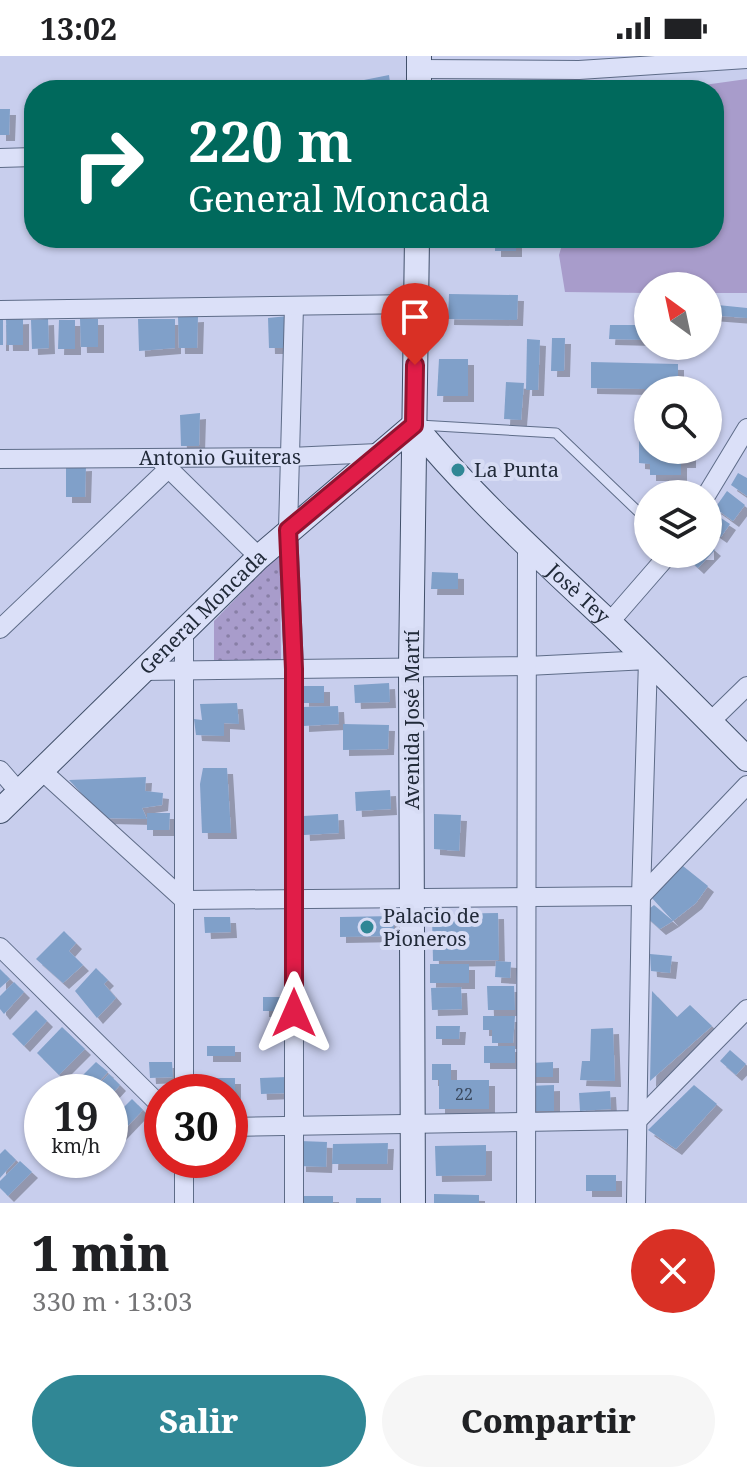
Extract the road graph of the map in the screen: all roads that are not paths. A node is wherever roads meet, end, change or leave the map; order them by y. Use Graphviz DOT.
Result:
graph roads {
  1 [pos="747,59"];
  2 [pos="579,63"];
  3 [pos="419,72"];
  4 [pos="24,157"];
  5 [pos="0,158"];
  6 [pos="417,248"];
  7 [pos="416,304"];
  8 [pos="294,306"];
  9 [pos="0,310"];
  10 [pos="414,425"];
  11 [pos="747,428"];
  12 [pos="378,453"];
  13 [pos="414,456"];
  14 [pos="440,456"];
  15 [pos="290,457"];
  16 [pos="0,459"];
  17 [pos="163,463"];
  18 [pos="715,480"];
  19 [pos="634,508"];
  20 [pos="288,530"];
  21 [pos="527,545"];
  22 [pos="259,557"];
  23 [pos="657,568"];
  24 [pos="609,623"];
  25 [pos="0,629"];
  26 [pos="184,630"];
  27 [pos="648,660"];
  28 [pos="527,666"];
  29 [pos="411,667"];
  30 [pos="294,669"];
  31 [pos="142,671"];
  32 [pos="184,671"];
  33 [pos="747,686"];
  34 [pos="710,722"];
  35 [pos="747,759"];
  36 [pos="0,770"];
  37 [pos="41,770"];
  38 [pos="747,785"];
  39 [pos="19,792"];
  40 [pos="0,811"];
  41 [pos="641,896"];
  42 [pos="527,897"];
  43 [pos="412,898"];
  44 [pos="294,899"];
  45 [pos="184,900"];
  46 [pos="0,947"];
  47 [pos="747,1009"];
  48 [pos="184,1074"];
  49 [pos="144,1089"];
  50 [pos="638,1120"];
  51 [pos="526,1122"];
  52 [pos="412,1124"];
  53 [pos="294,1126"];
  54 [pos="248,1127"];
  55 [pos="184,1178"];
  56 [pos="184,1203"];
  57 [pos="294,1203"];
  58 [pos="413,1203"];
  59 [pos="526,1203"];
  60 [pos="636,1203"];
  1 -- 2 [label="street"];
  2 -- 3 [label="street"];
  4 -- 5 [label="street"];
  6 -- 7 [label="street, Avenida José Martí"];
  7 -- 8 [label="street"];
  7 -- 10 [label="street, Avenida José Martí"];
  8 -- 9 [label="street"];
  8 -- 15 [label="street"];
  10 -- 12 [label="street, General Moncada"];
  10 -- 13 [label="street, Avenida José Martí"];
  10 -- 14 [label="street, Josè Tey"];
  10 -- 19 [label="lane"];
  11 -- 18 [label="street"];
  12 -- 13 [label="street, Antonio Guiteras"];
  12 -- 15 [label="street, Antonio Guiteras"];
  12 -- 20 [label="street, General Moncada"];
  13 -- 14 [label="street, Antonio Guiteras"];
  13 -- 29 [label="street, Avenida José Martí"];
  14 -- 21 [label="street, Josè Tey"];
  15 -- 17 [label="street, Antonio Guiteras"];
  15 -- 20 [label="street"];
  16 -- 17 [label="street, Antonio Guiteras"];
  17 -- 22 [label="street"];
  17 -- 25 [label="street"];
  20 -- 22 [label="street, General Moncada"];
  20 -- 30 [label="street"];
  21 -- 24 [label="street, Josè Tey"];
  21 -- 28 [label="street"];
  22 -- 26 [label="street, General Moncada"];
  23 -- 24 [label="street"];
  24 -- 27 [label="street, Josè Tey"];
  26 -- 31 [label="street, General Moncada"];
  26 -- 32 [label="street"];
  27 -- 28 [label="street"];
  27 -- 34 [label="street, Josè Tey"];
  27 -- 41 [label="street"];
  28 -- 29 [label="street"];
  28 -- 42 [label="street"];
  29 -- 30 [label="street"];
  29 -- 43 [label="street, Avenida José Martí"];
  30 -- 32 [label="street"];
  30 -- 44 [label="street"];
  31 -- 32 [label="street"];
  31 -- 37 [label="street, General Moncada"];
  32 -- 45 [label="street"];
  33 -- 34 [label="street"];
  34 -- 35 [label="street, Josè Tey"];
  36 -- 39 [label="street"];
  37 -- 39 [label="street, General Moncada"];
  37 -- 45 [label="street"];
  38 -- 41 [label="street"];
  39 -- 40 [label="street, General Moncada"];
  41 -- 42 [label="street"];
  41 -- 50 [label="street"];
  42 -- 43 [label="street"];
  42 -- 51 [label="street"];
  43 -- 44 [label="street"];
  43 -- 52 [label="street, Avenida José Martí"];
  44 -- 45 [label="street"];
  44 -- 53 [label="street"];
  45 -- 48 [label="street"];
  46 -- 49 [label="street"];
  47 -- 50 [label="street"];
  50 -- 51 [label="street"];
  50 -- 60 [label="street"];
  51 -- 52 [label="street"];
  51 -- 59 [label="street"];
  52 -- 53 [label="street"];
  52 -- 58 [label="street, Avenida José Martí"];
  53 -- 54 [label="street"];
  53 -- 57 [label="street"];
  55 -- 56 [label="street"];
}
